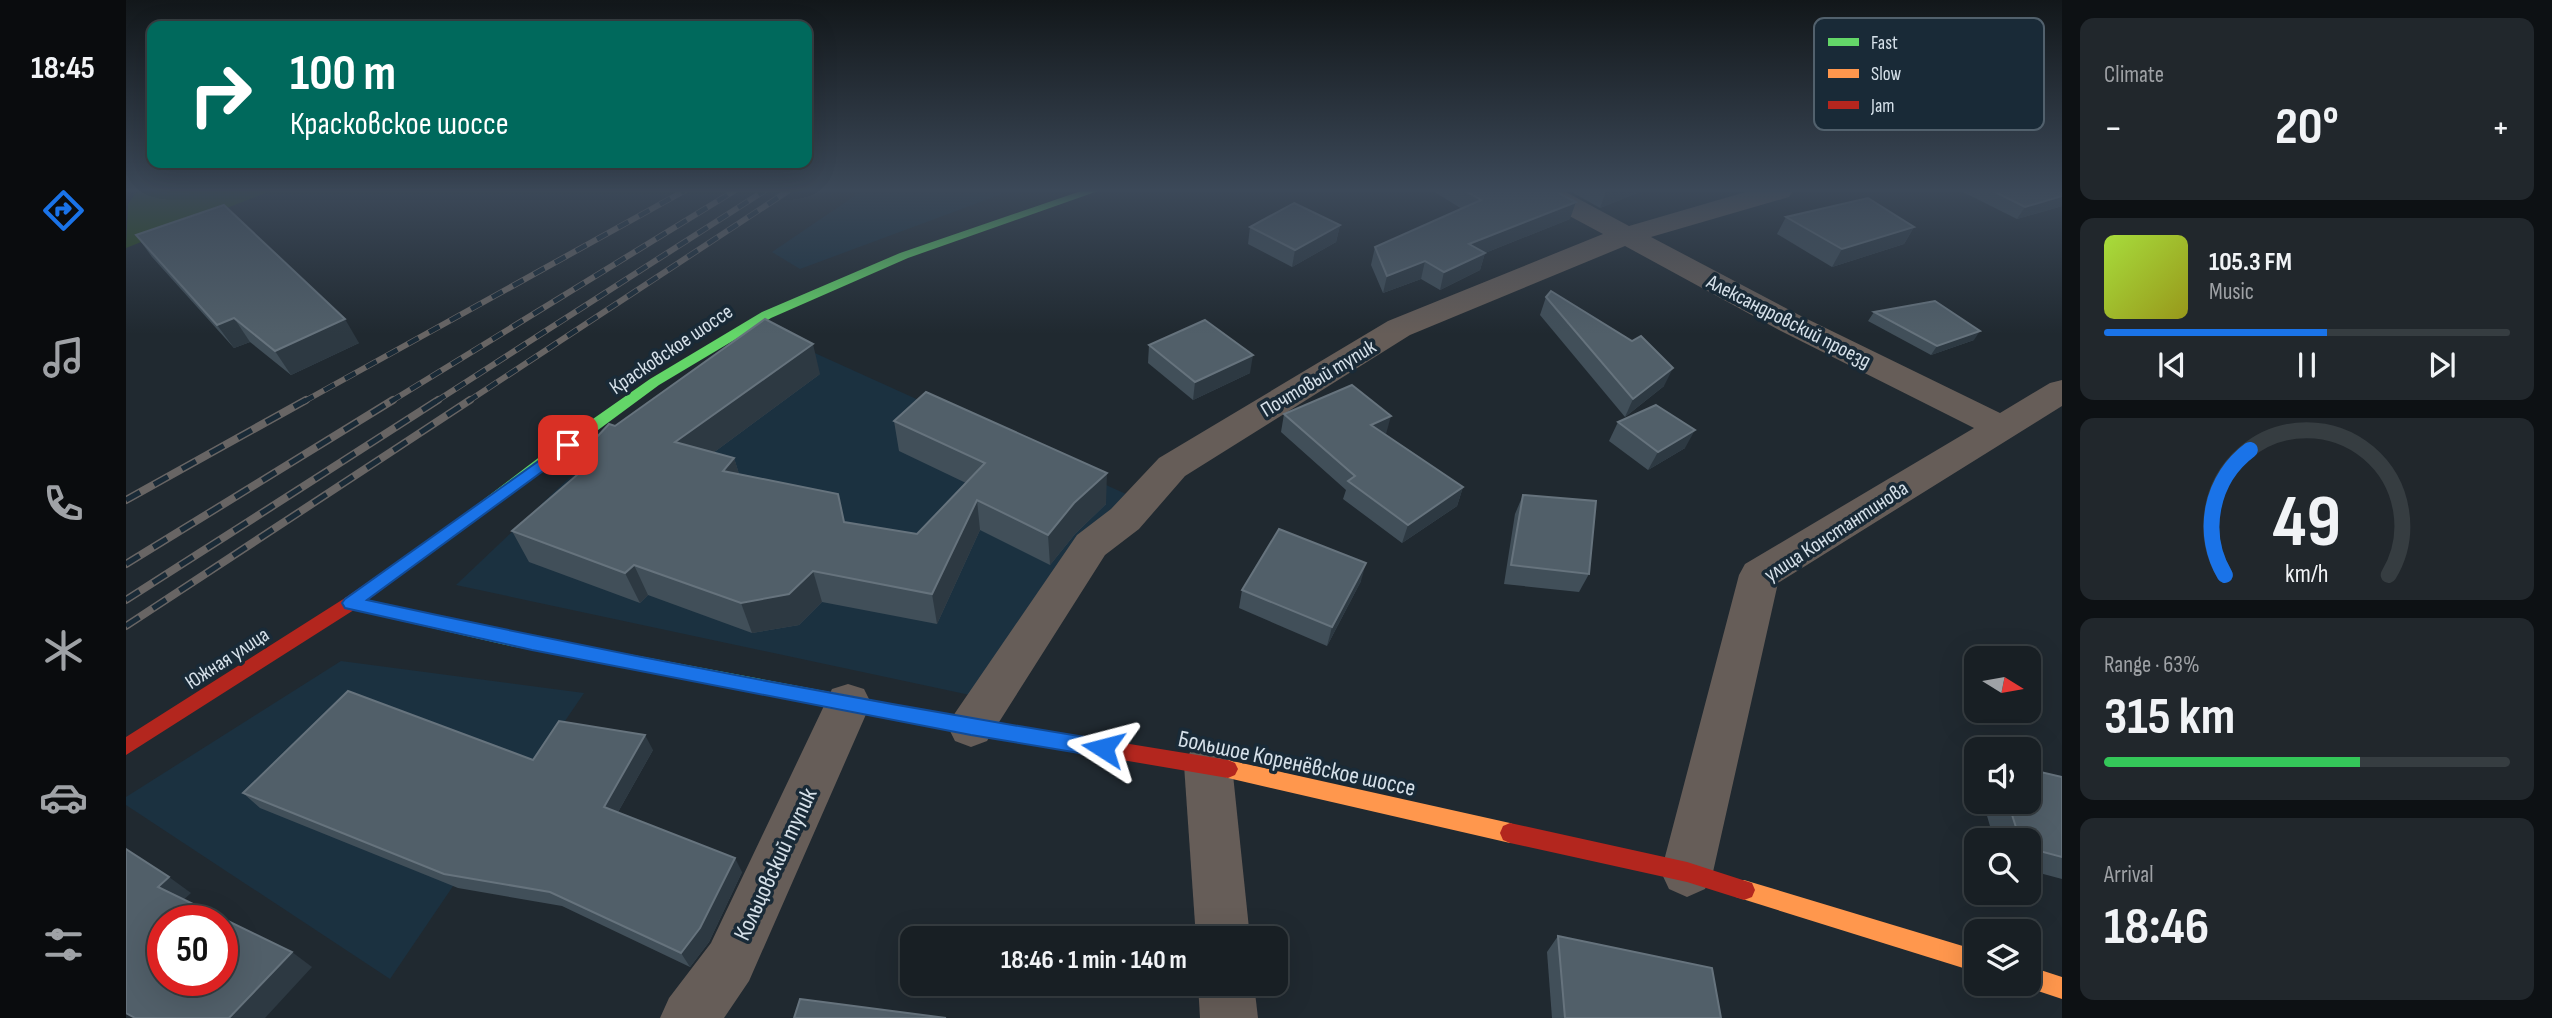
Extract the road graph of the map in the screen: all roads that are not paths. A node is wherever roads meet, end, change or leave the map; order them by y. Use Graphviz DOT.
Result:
graph roads {
  1 [pos="944,239"];
  2 [pos="1618,239"];
  3 [pos="1633,239"];
  4 [pos="2062,391"];
  5 [pos="2000,427"];
  6 [pos="351,603"];
  7 [pos="848,703"];
  8 [pos="971,727"];
  9 [pos="126,747"];
  10 [pos="1208,765"];
  11 [pos="1687,872"];
  12 [pos="1222,926"];
  13 [pos="1964,957"];
  14 [pos="2041,981"];
  15 [pos="2062,988"];
  16 [pos="1227,996"];
  17 [pos="690,1018"];
  18 [pos="1229,1018"];
  1 -- 6 [label="main road, Красковское шоссе"];
  2 -- 8 [label="street, Почтовый тупик"];
  3 -- 5 [label="street, Александровский проезд"];
  4 -- 5 [label="street, улица Константинова"];
  5 -- 11 [label="street, улица Константинова"];
  6 -- 7 [label="main road, Большое Коренёвское шоссе"];
  6 -- 9 [label="main road, Южная улица"];
  7 -- 8 [label="main road, Большое Коренёвское шоссе"];
  7 -- 17 [label="street, Кольцовский тупик"];
  8 -- 10 [label="main road, Большое Коренёвское шоссе"];
  10 -- 11 [label="main road, Большое Коренёвское шоссе"];
  10 -- 12 [label="street"];
  11 -- 13 [label="main road, Большое Коренёвское шоссе"];
  14 -- 15 [label="main road"];
  16 -- 18 [label="street"];
}
